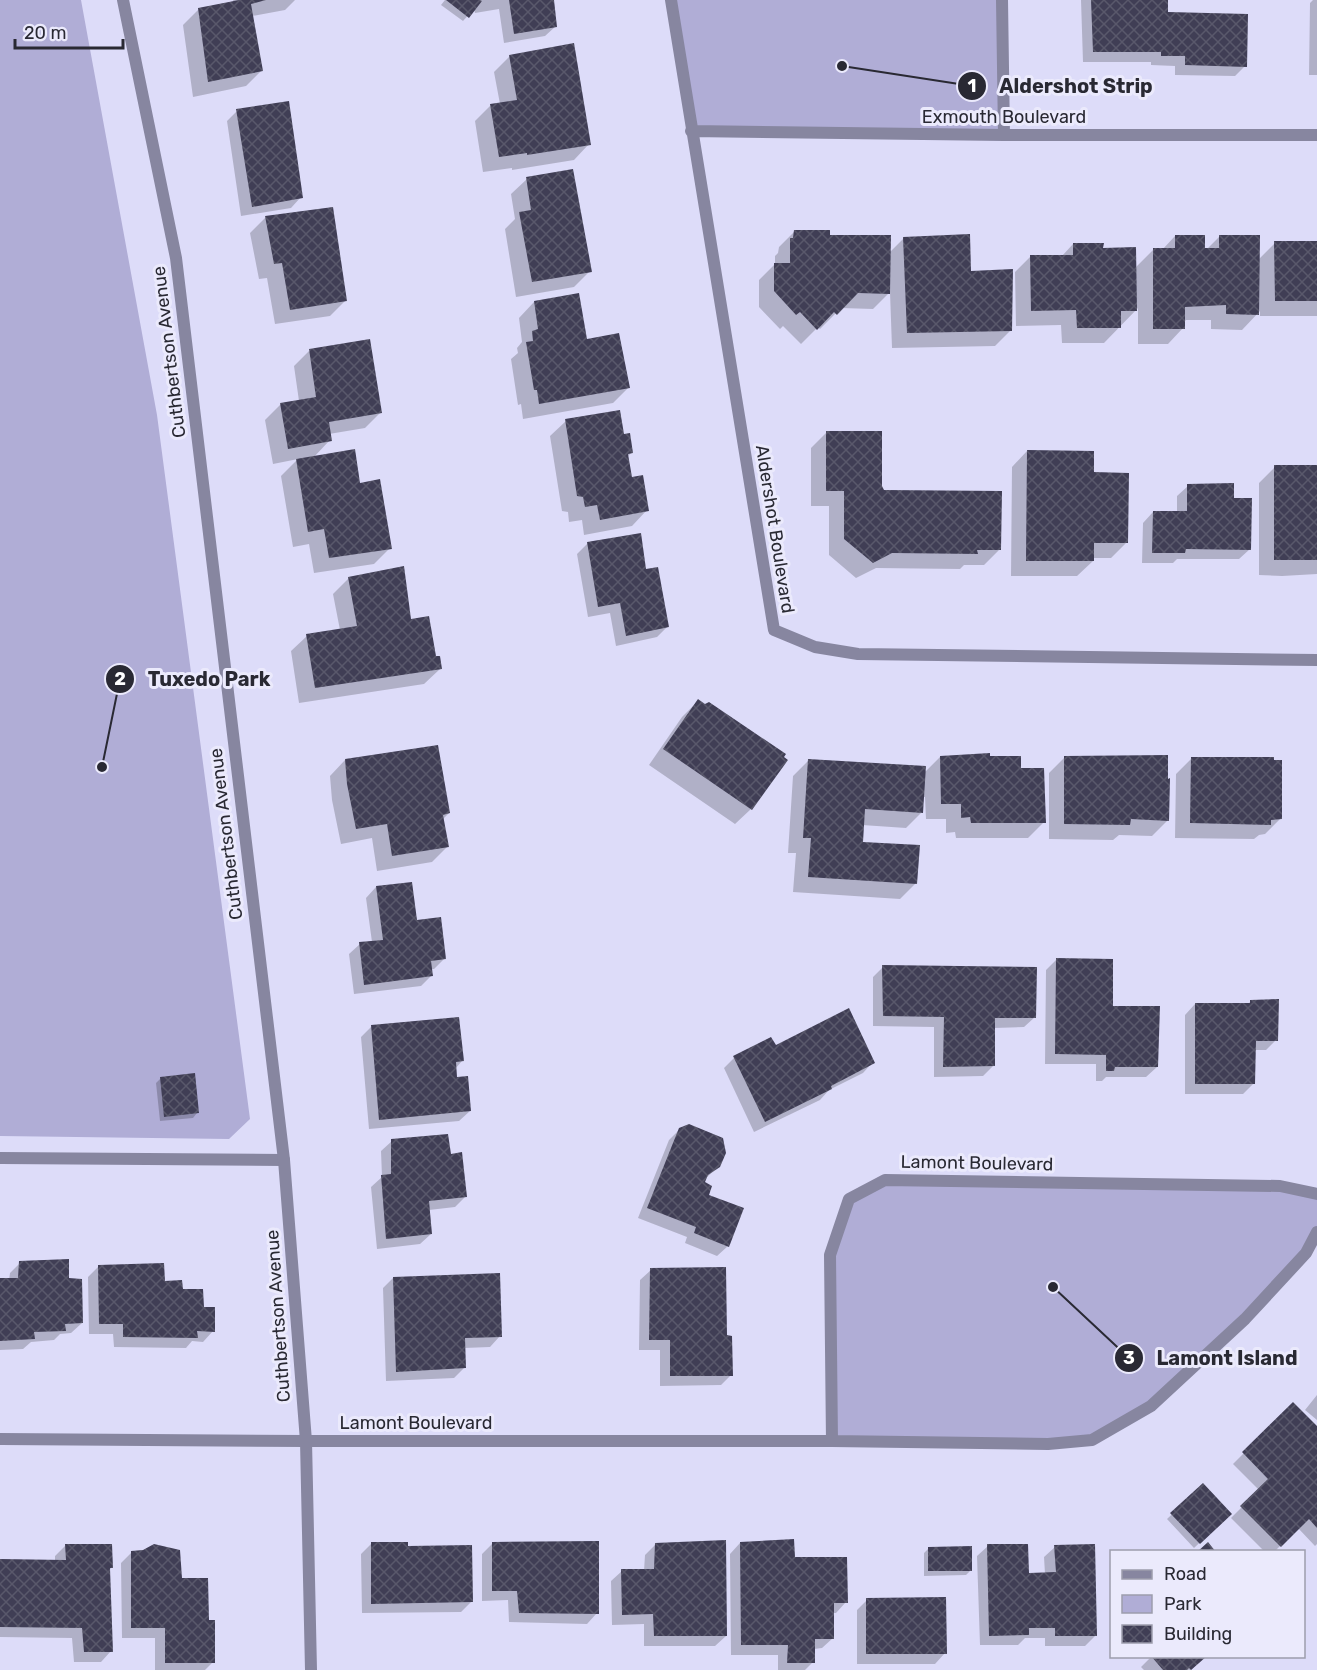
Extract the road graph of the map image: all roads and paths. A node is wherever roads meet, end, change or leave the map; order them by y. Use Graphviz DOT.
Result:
graph roads {
  1 [pos="123,0"];
  2 [pos="671,0"];
  3 [pos="1002,0"];
  4 [pos="691,131"];
  5 [pos="1004,135"];
  6 [pos="1317,135"];
  7 [pos="1317,660"];
  8 [pos="0,1158"];
  9 [pos="284,1160"];
  10 [pos="1317,1194"];
  11 [pos="1317,1232"];
  12 [pos="0,1439"];
  13 [pos="306,1441"];
  14 [pos="832,1441"];
  15 [pos="311,1670"];
  1 -- 9 [label="street, Cuthbertson Avenue"];
  2 -- 4 [label="street, Aldershot Boulevard"];
  3 -- 5 [label="street"];
  4 -- 5 [label="street, Exmouth Boulevard"];
  4 -- 7 [label="street, Aldershot Boulevard"];
  5 -- 6 [label="street, Exmouth Boulevard"];
  8 -- 9 [label="street"];
  9 -- 13 [label="street, Cuthbertson Avenue"];
  10 -- 14 [label="street, Lamont Boulevard"];
  11 -- 14 [label="street, Lamont Boulevard"];
  12 -- 13 [label="street, Lamont Boulevard"];
  13 -- 14 [label="street, Lamont Boulevard"];
  13 -- 15 [label="street, Cuthbertson Avenue"];
}
